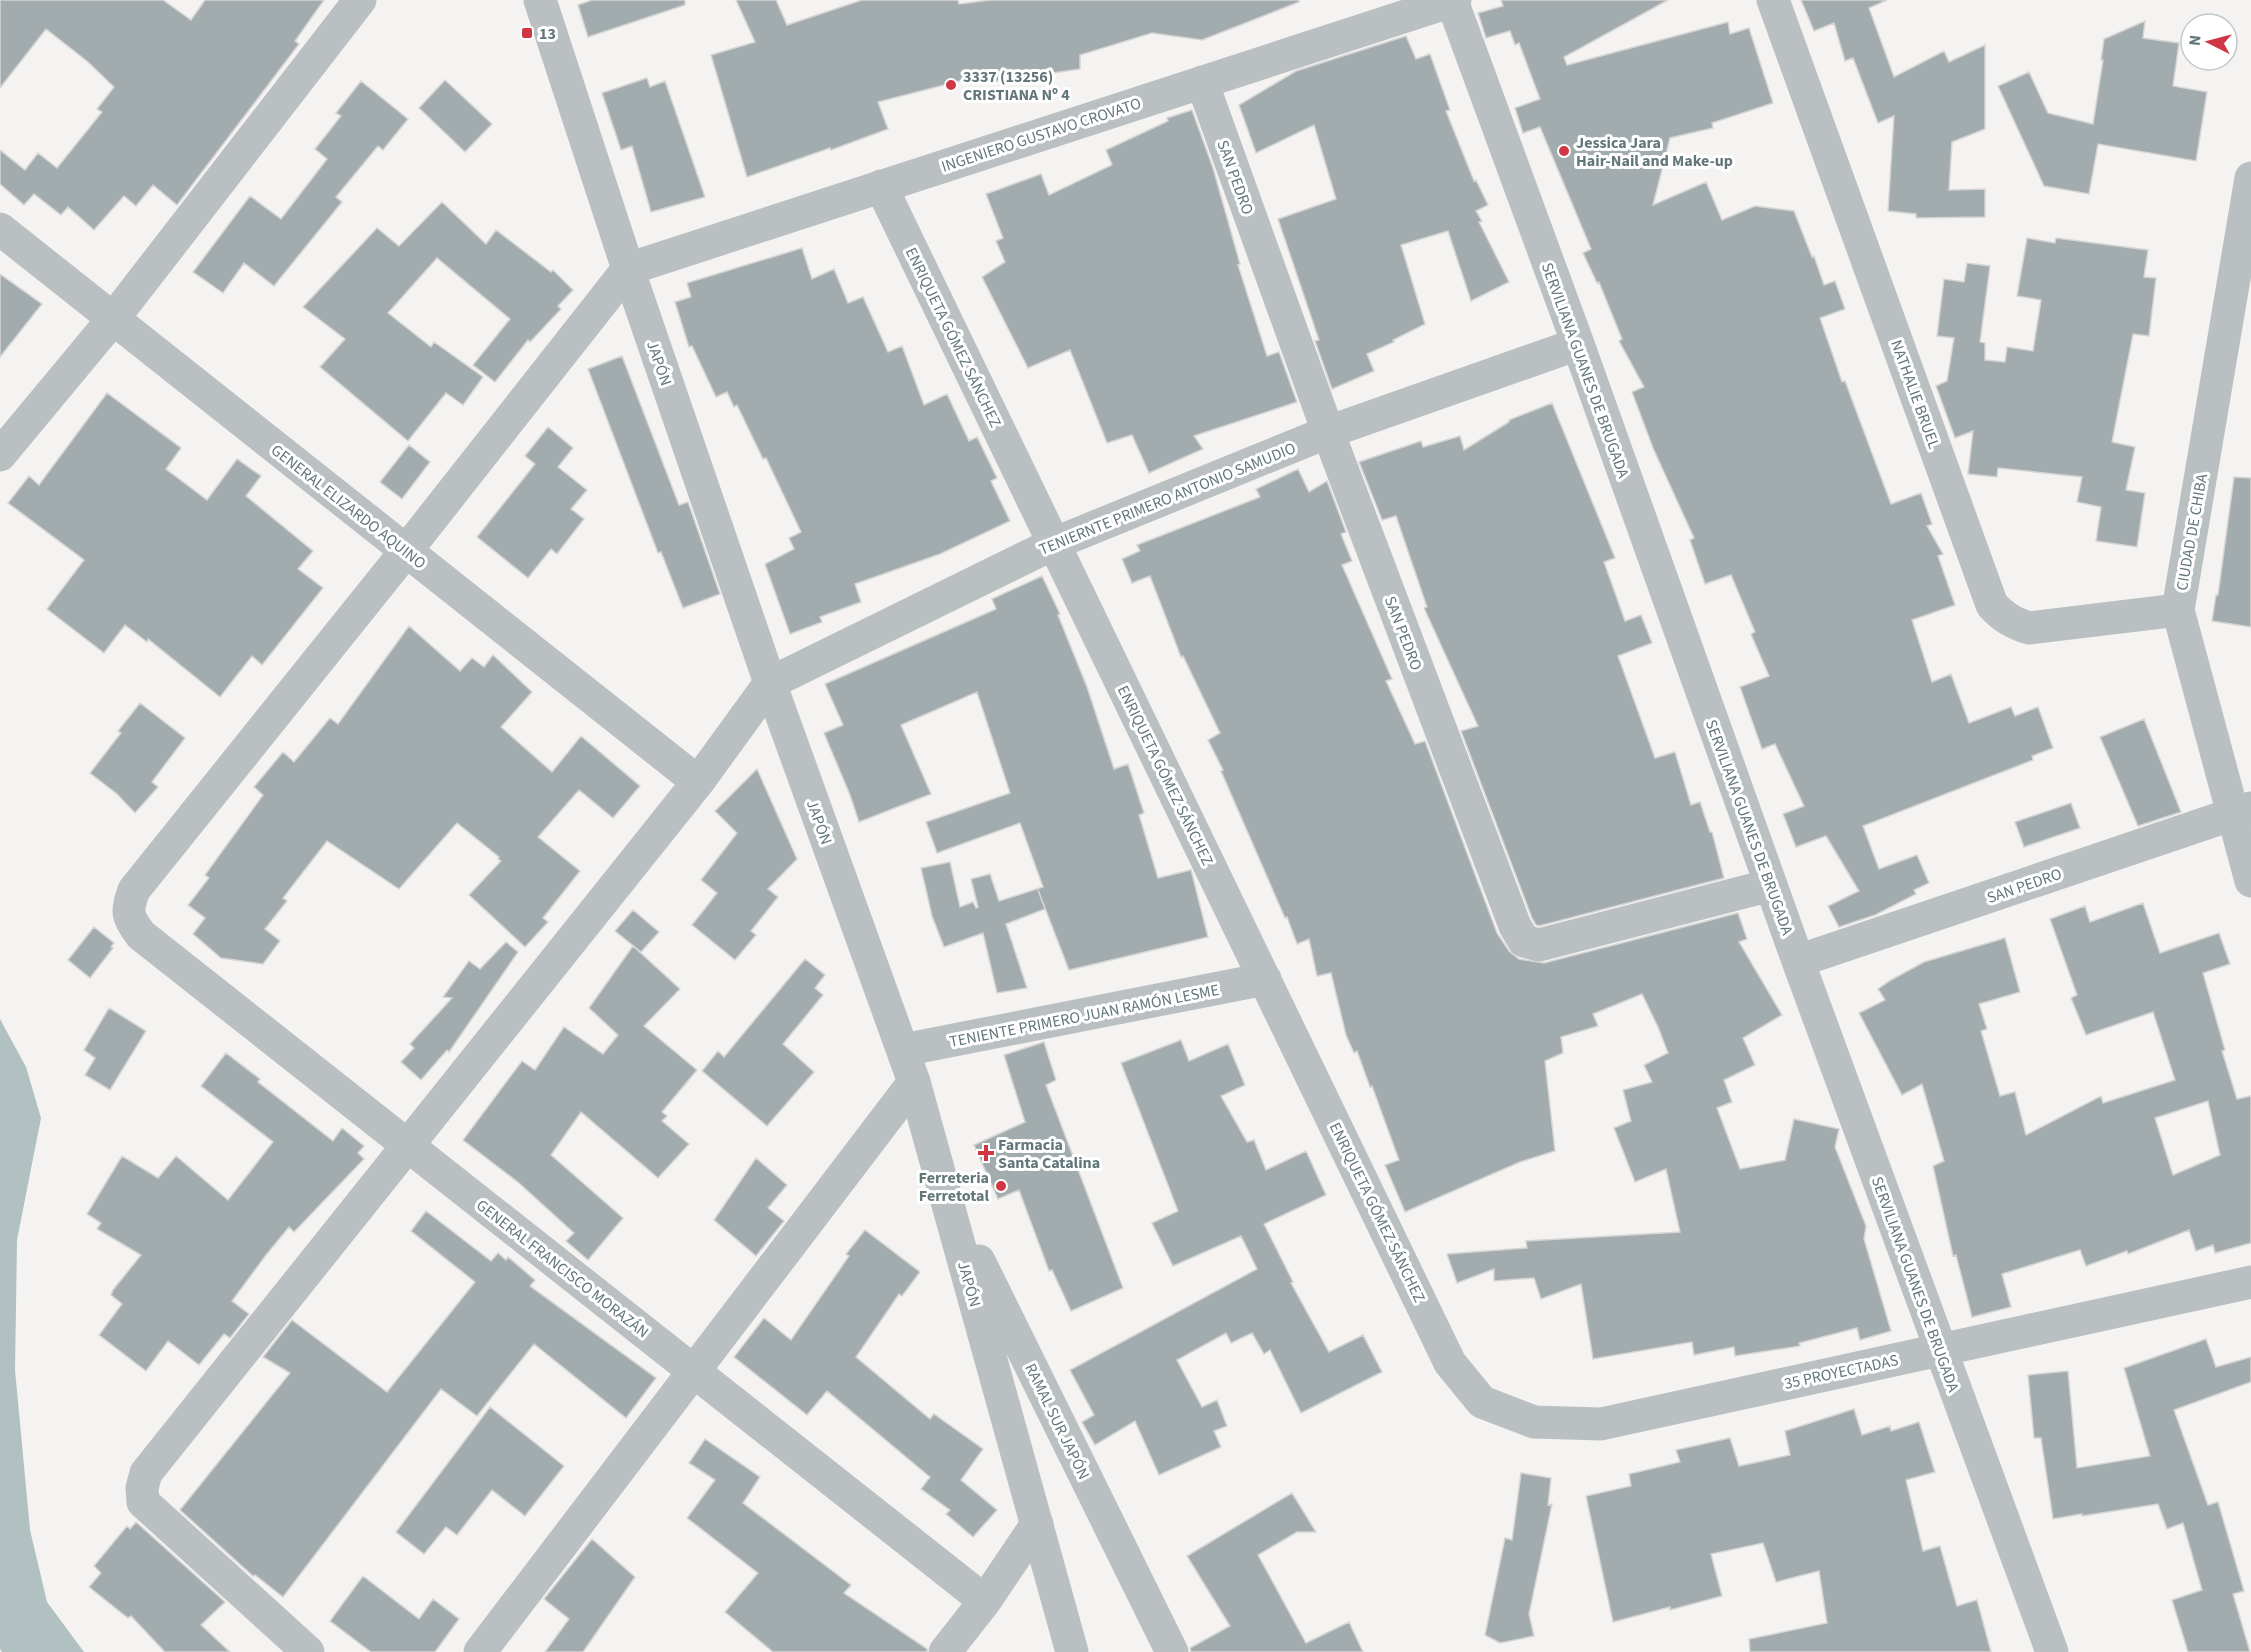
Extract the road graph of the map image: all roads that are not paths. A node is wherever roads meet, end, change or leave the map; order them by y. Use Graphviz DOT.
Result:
graph roads {
  1 [pos="360,0"];
  2 [pos="540,0"];
  3 [pos="1453,0"];
  4 [pos="1773,0"];
  5 [pos="1202,82"];
  6 [pos="2251,178"];
  7 [pos="881,186"];
  8 [pos="0,229"];
  9 [pos="628,269"];
  10 [pos="113,319"];
  11 [pos="1578,344"];
  12 [pos="1328,432"];
  13 [pos="0,454"];
  14 [pos="1053,544"];
  15 [pos="406,551"];
  16 [pos="2178,609"];
  17 [pos="770,683"];
  18 [pos="698,782"];
  19 [pos="2241,811"];
  20 [pos="2251,881"];
  21 [pos="1771,885"];
  22 [pos="1798,961"];
  23 [pos="1265,979"];
  24 [pos="903,1050"];
  25 [pos="914,1082"];
  26 [pos="408,1146"];
  27 [pos="944,1189"];
  28 [pos="2251,1282"];
  29 [pos="1940,1350"];
  30 [pos="1450,1363"];
  31 [pos="693,1371"];
  32 [pos="1037,1524"];
  33 [pos="986,1601"];
  34 [pos="308,1652"];
  35 [pos="480,1652"];
  36 [pos="945,1652"];
  37 [pos="1072,1652"];
  38 [pos="1172,1652"];
  39 [pos="2052,1652"];
  1 -- 10 [label="street"];
  2 -- 9 [label="street, JAPÓN"];
  3 -- 5 [label="street, INGENIERO GUSTAVO CROVATO"];
  3 -- 11 [label="street, SERVILIANA GUANES DE BRUGADA"];
  4 -- 16 [label="street, NATHALIE BRUEL"];
  5 -- 7 [label="street, INGENIERO GUSTAVO CROVATO"];
  5 -- 12 [label="street, SAN PEDRO"];
  6 -- 16 [label="street, CIUDAD DE CHIBA"];
  7 -- 9 [label="street, INGENIERO GUSTAVO CROVATO"];
  7 -- 14 [label="street, ENRIQUETA GÓMEZ SÁNCHEZ"];
  8 -- 10 [label="street, GENERAL ELIZARDO AQUINO"];
  9 -- 15 [label="street"];
  9 -- 17 [label="street, JAPÓN"];
  10 -- 13 [label="street"];
  10 -- 15 [label="street, GENERAL ELIZARDO AQUINO"];
  11 -- 12 [label="street, TENIERNTE PRIMERO ANTONIO SAMUDIO"];
  11 -- 21 [label="street, SERVILIANA GUANES DE BRUGADA"];
  12 -- 14 [label="street, TENIERNTE PRIMERO ANTONIO SAMUDIO"];
  12 -- 21 [label="street, SAN PEDRO"];
  14 -- 17 [label="street, TENIERNTE PRIMERO ANTONIO SAMUDIO"];
  14 -- 23 [label="street, ENRIQUETA GÓMEZ SÁNCHEZ"];
  15 -- 18 [label="street, GENERAL ELIZARDO AQUINO"];
  15 -- 26 [label="street, GENERAL FRANCISCO MORAZÁN"];
  16 -- 19 [label="street, CIUDAD DE CHIBA"];
  17 -- 18 [label="street"];
  17 -- 24 [label="street, JAPÓN"];
  18 -- 26 [label="street"];
  19 -- 20 [label="street, CIUDAD DE CHIBA"];
  19 -- 22 [label="street, SAN PEDRO"];
  21 -- 22 [label="street, SERVILIANA GUANES DE BRUGADA"];
  22 -- 29 [label="street, SERVILIANA GUANES DE BRUGADA"];
  23 -- 24 [label="street, TENIENTE PRIMERO JUAN RAMÓN LESME"];
  23 -- 30 [label="street, ENRIQUETA GÓMEZ SÁNCHEZ"];
  24 -- 25 [label="street, JAPÓN"];
  25 -- 27 [label="street, JAPÓN"];
  25 -- 31 [label="street"];
  26 -- 31 [label="street, GENERAL FRANCISCO MORAZÁN"];
  26 -- 34 [label="street"];
  27 -- 32 [label="street, JAPÓN"];
  27 -- 38 [label="street, RAMAL SUR JAPÓN"];
  28 -- 29 [label="street, 35 PROYECTADAS"];
  29 -- 30 [label="street, 35 PROYECTADAS"];
  29 -- 39 [label="street, SERVILIANA GUANES DE BRUGADA"];
  31 -- 33 [label="street, GENERAL FRANCISCO MORAZÁN"];
  31 -- 35 [label="street"];
  32 -- 33 [label="street"];
  32 -- 37 [label="street, JAPÓN"];
  33 -- 36 [label="street"];
}
